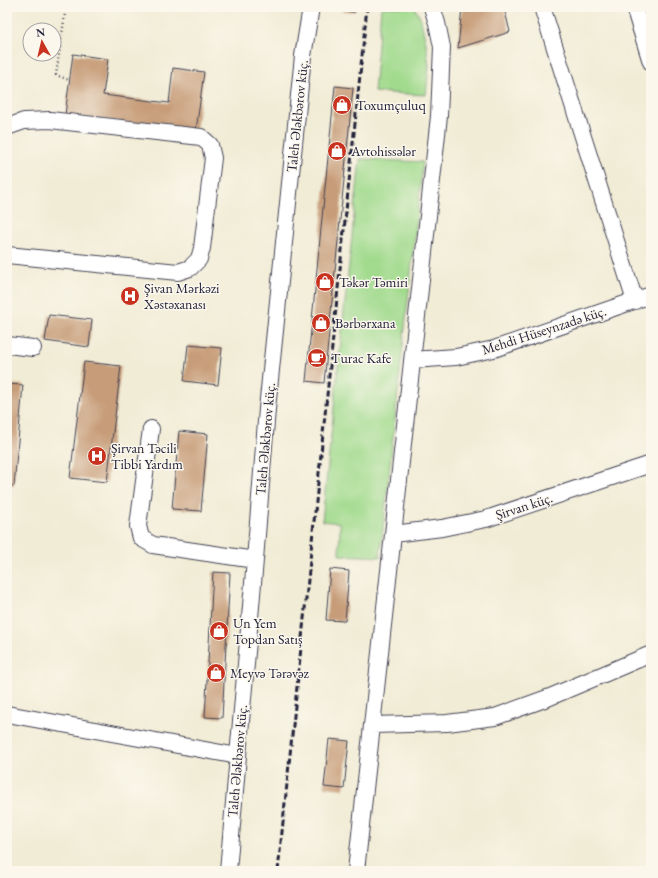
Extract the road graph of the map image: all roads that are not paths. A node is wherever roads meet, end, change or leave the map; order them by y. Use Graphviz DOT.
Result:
graph roads {
  1 [pos="311,7"];
  2 [pos="432,7"];
  3 [pos="542,7"];
  4 [pos="634,7"];
  5 [pos="651,62"];
  6 [pos="7,127"];
  7 [pos="7,255"];
  8 [pos="651,295"];
  9 [pos="635,301"];
  10 [pos="7,345"];
  11 [pos="33,348"];
  12 [pos="412,360"];
  13 [pos="151,430"];
  14 [pos="651,464"];
  15 [pos="393,534"];
  16 [pos="255,560"];
  17 [pos="651,654"];
  18 [pos="7,714"];
  19 [pos="372,726"];
  20 [pos="238,756"];
  21 [pos="228,871"];
  22 [pos="356,871"];
  1 -- 16 [label="street, Taleh Ələkbərov küç."];
  2 -- 12 [label="street"];
  3 -- 9 [label="street"];
  4 -- 5 [label="street"];
  6 -- 7 [label="street"];
  8 -- 9 [label="street, Mehdi Hüseynzadə küç."];
  9 -- 12 [label="street, Mehdi Hüseynzadə küç."];
  10 -- 11 [label="street"];
  12 -- 15 [label="street"];
  13 -- 16 [label="street"];
  14 -- 15 [label="street, Şirvan küç."];
  15 -- 19 [label="street"];
  16 -- 20 [label="street, Taleh Ələkbərov küç."];
  17 -- 19 [label="street"];
  18 -- 20 [label="street"];
  19 -- 22 [label="street"];
  20 -- 21 [label="street, Taleh Ələkbərov küç."];
}
